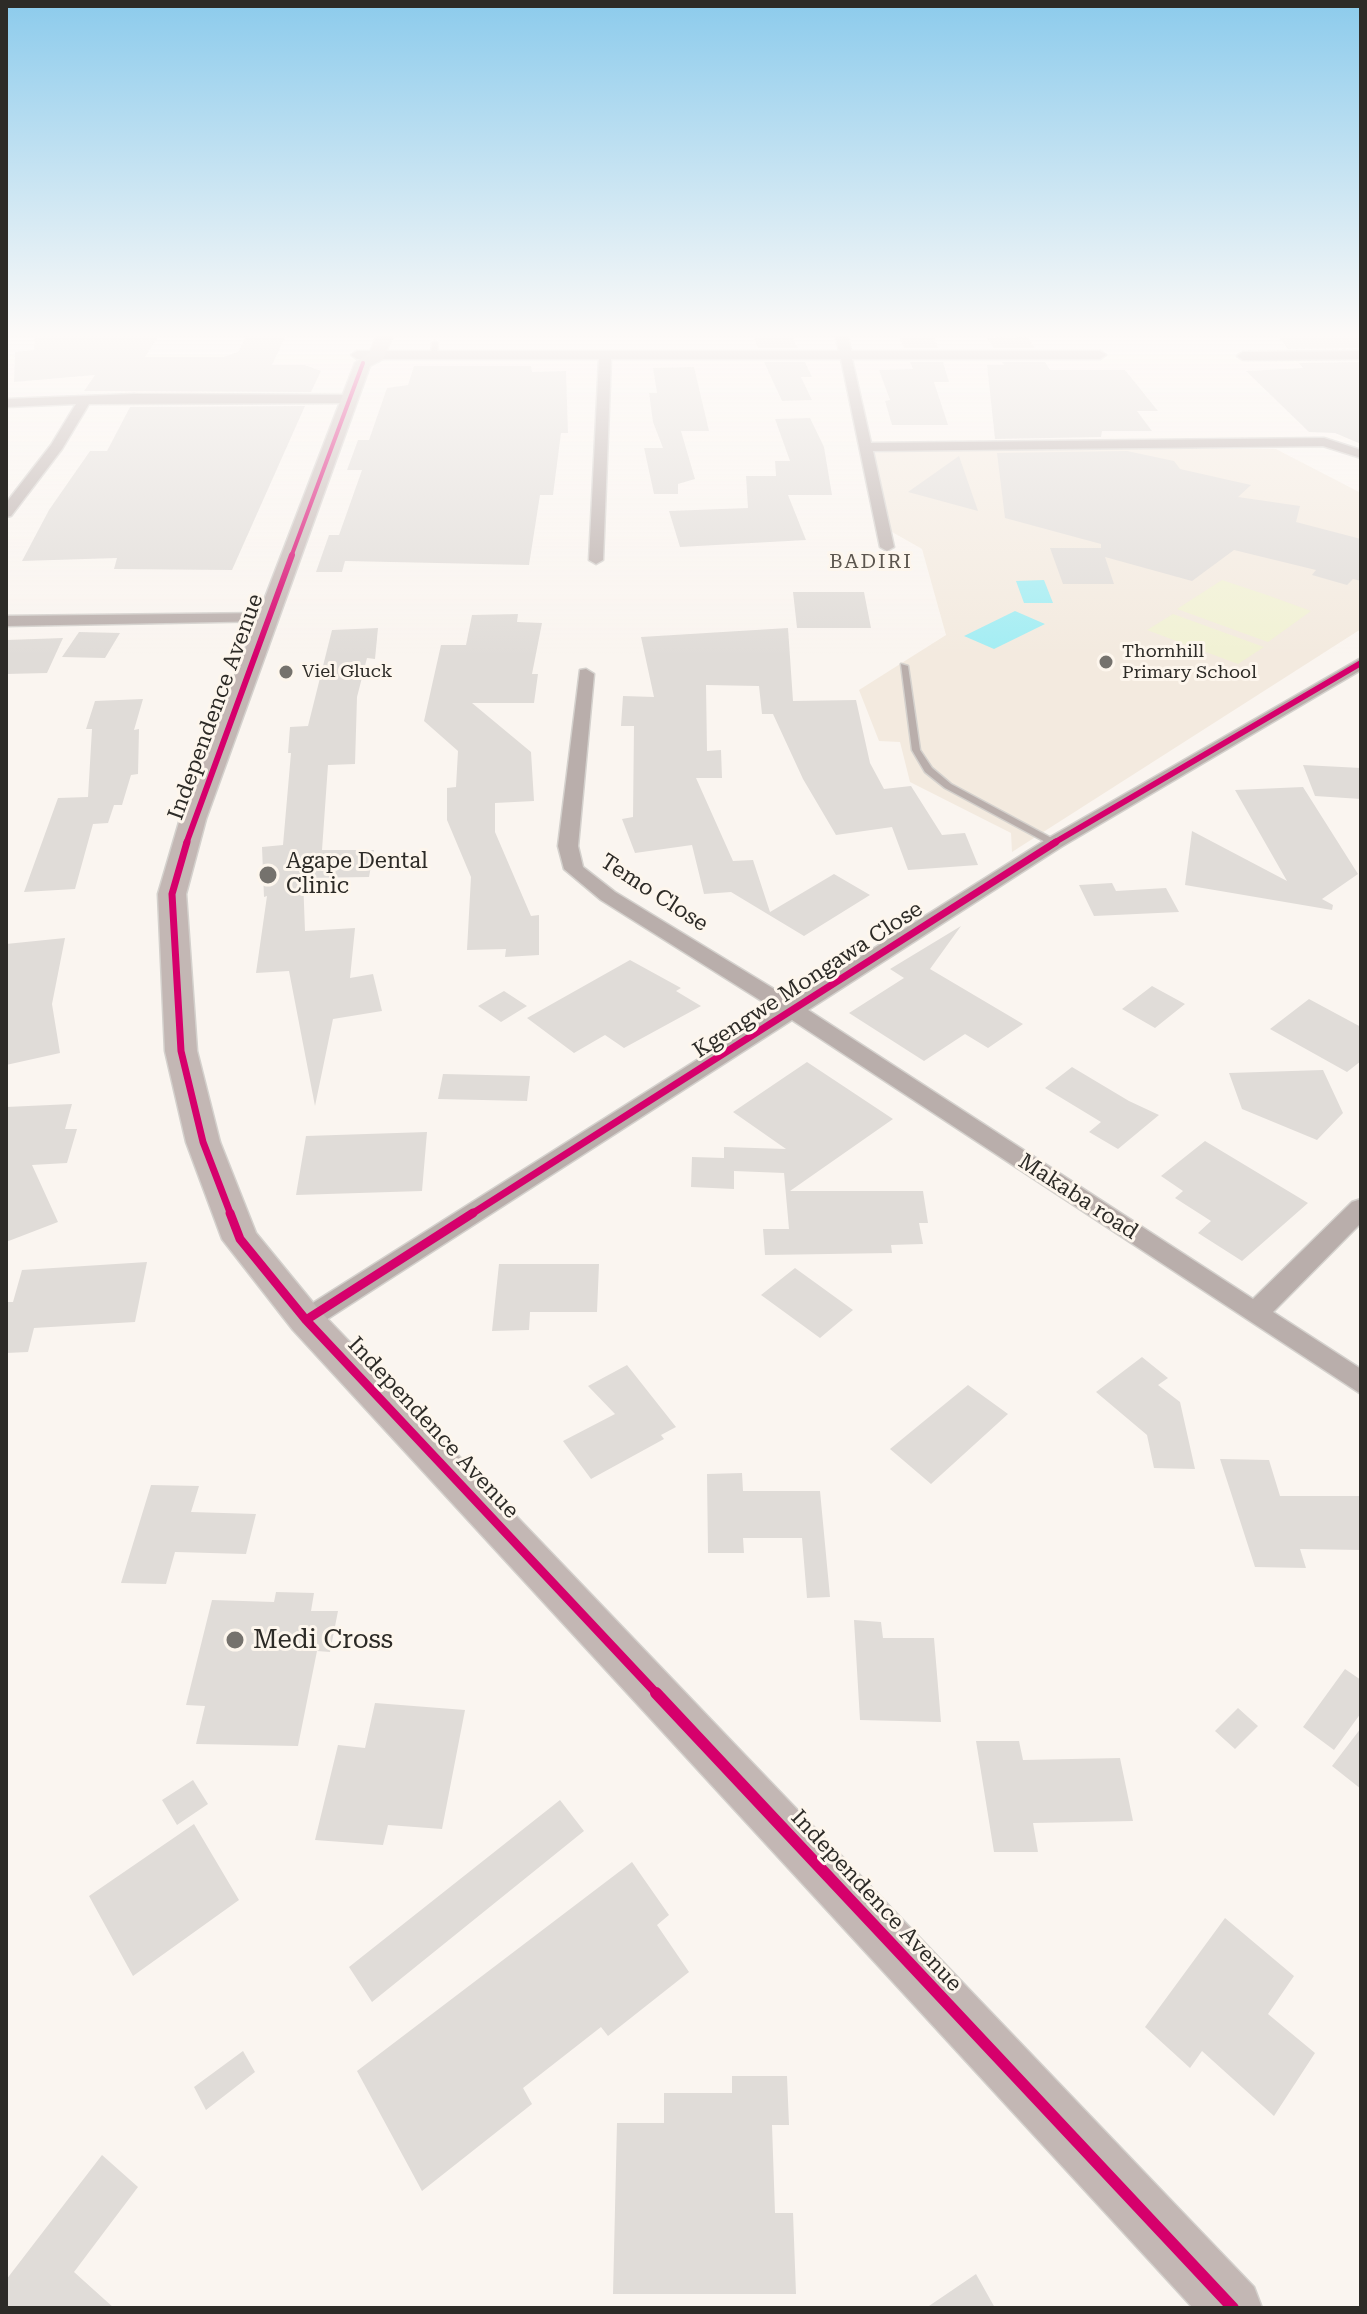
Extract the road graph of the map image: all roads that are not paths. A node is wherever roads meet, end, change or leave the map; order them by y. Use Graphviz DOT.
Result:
graph roads {
  1 [pos="60,441"];
  2 [pos="335,441"];
  3 [pos="601,441"];
  4 [pos="865,441"];
  5 [pos="866,447"];
  6 [pos="1361,454"];
  7 [pos="6,513"];
  8 [pos="887,547"];
  9 [pos="596,560"];
  10 [pos="266,618"];
  11 [pos="6,621"];
  12 [pos="1361,663"];
  13 [pos="904,666"];
  14 [pos="586,674"];
  15 [pos="1054,843"];
  16 [pos="794,1011"];
  17 [pos="1361,1208"];
  18 [pos="1255,1313"];
  19 [pos="306,1320"];
  20 [pos="1361,1383"];
  21 [pos="1233,2308"];
  1 -- 7 [label="street"];
  2 -- 10 [label="street, Independence Avenue"];
  3 -- 9 [label="street"];
  4 -- 5 [label="street"];
  5 -- 6 [label="street"];
  5 -- 8 [label="street"];
  10 -- 11 [label="street"];
  10 -- 19 [label="street, Independence Avenue"];
  12 -- 15 [label="street, Kgengwe Mongawa Close"];
  13 -- 15 [label="lane"];
  14 -- 16 [label="street, Temo Close"];
  15 -- 16 [label="street, Kgengwe Mongawa Close"];
  16 -- 18 [label="street, Makaba road"];
  16 -- 19 [label="street, Kgengwe Mongawa Close"];
  17 -- 18 [label="street"];
  18 -- 20 [label="street, Makaba road"];
  19 -- 21 [label="street, Independence Avenue"];
}
